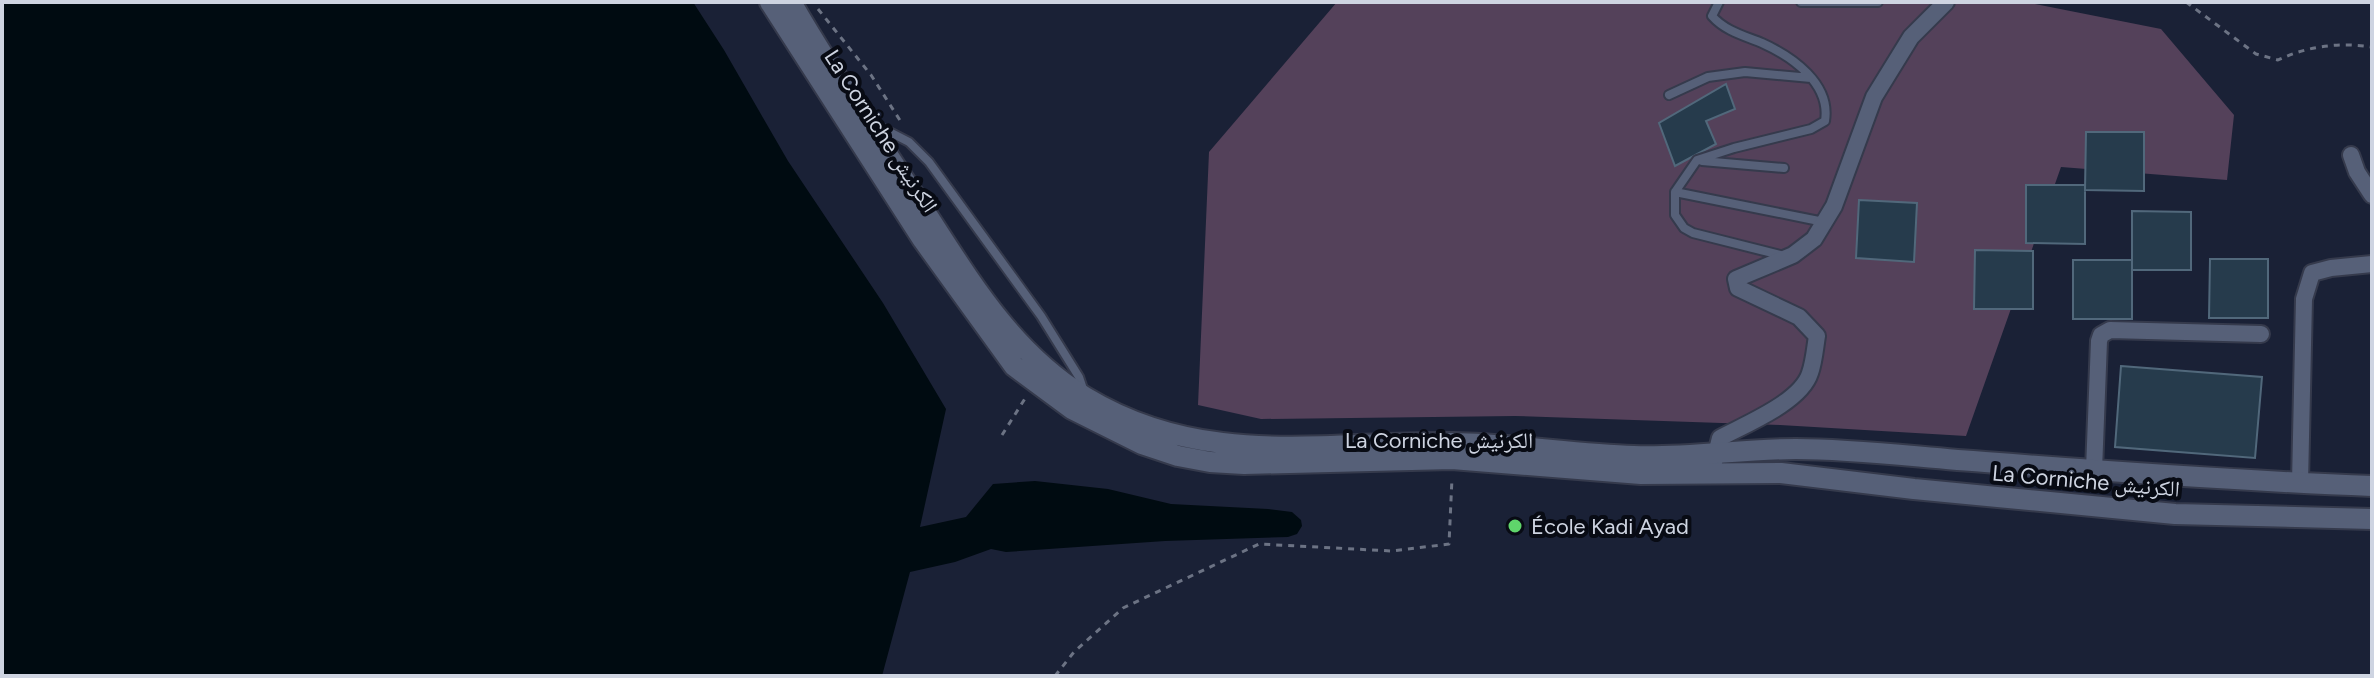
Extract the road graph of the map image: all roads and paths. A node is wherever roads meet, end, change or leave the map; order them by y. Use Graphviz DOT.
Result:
graph roads {
  1 [pos="770,2"];
  2 [pos="791,2"];
  3 [pos="813,2"];
  4 [pos="1719,2"];
  5 [pos="1801,2"];
  6 [pos="1878,2"];
  7 [pos="1946,2"];
  8 [pos="2186,2"];
  9 [pos="2372,47"];
  10 [pos="1811,78"];
  11 [pos="1669,95"];
  12 [pos="866,121"];
  13 [pos="921,152"];
  14 [pos="2351,155"];
  15 [pos="1697,160"];
  16 [pos="1784,168"];
  17 [pos="1675,192"];
  18 [pos="2372,195"];
  19 [pos="1824,222"];
  20 [pos="1788,257"];
  21 [pos="2372,264"];
  22 [pos="2261,334"];
  23 [pos="1026,397"];
  24 [pos="1085,397"];
  25 [pos="1002,435"];
  26 [pos="1714,462"];
  27 [pos="2094,470"];
  28 [pos="1452,473"];
  29 [pos="2300,483"];
  30 [pos="2372,486"];
  31 [pos="2372,519"];
  32 [pos="1055,676"];
  1 -- 26 [label="main road, La Corniche الكرنيش"];
  2 -- 12 [label="main road, La Corniche الكرنيش"];
  3 -- 13 [label="path"];
  4 -- 10 [label="lane"];
  5 -- 6 [label="lane"];
  7 -- 19 [label="street"];
  8 -- 9 [label="path"];
  10 -- 11 [label="lane"];
  10 -- 15 [label="lane"];
  12 -- 13 [label="lane"];
  12 -- 24 [label="main road, La Corniche الكرنيش"];
  13 -- 24 [label="lane"];
  14 -- 18 [label="street"];
  15 -- 16 [label="lane"];
  15 -- 17 [label="lane"];
  17 -- 19 [label="lane"];
  17 -- 20 [label="lane"];
  19 -- 20 [label="street"];
  20 -- 26 [label="street"];
  21 -- 29 [label="street"];
  22 -- 27 [label="street"];
  23 -- 25 [label="path"];
  24 -- 26 [label="main road, La Corniche الكرنيش"];
  26 -- 27 [label="main road, La Corniche الكرنيش"];
  26 -- 31 [label="main road, La Corniche الكرنيش"];
  27 -- 29 [label="main road, La Corniche الكرنيش"];
  28 -- 32 [label="path"];
  29 -- 30 [label="main road, La Corniche الكرنيش"];
}
